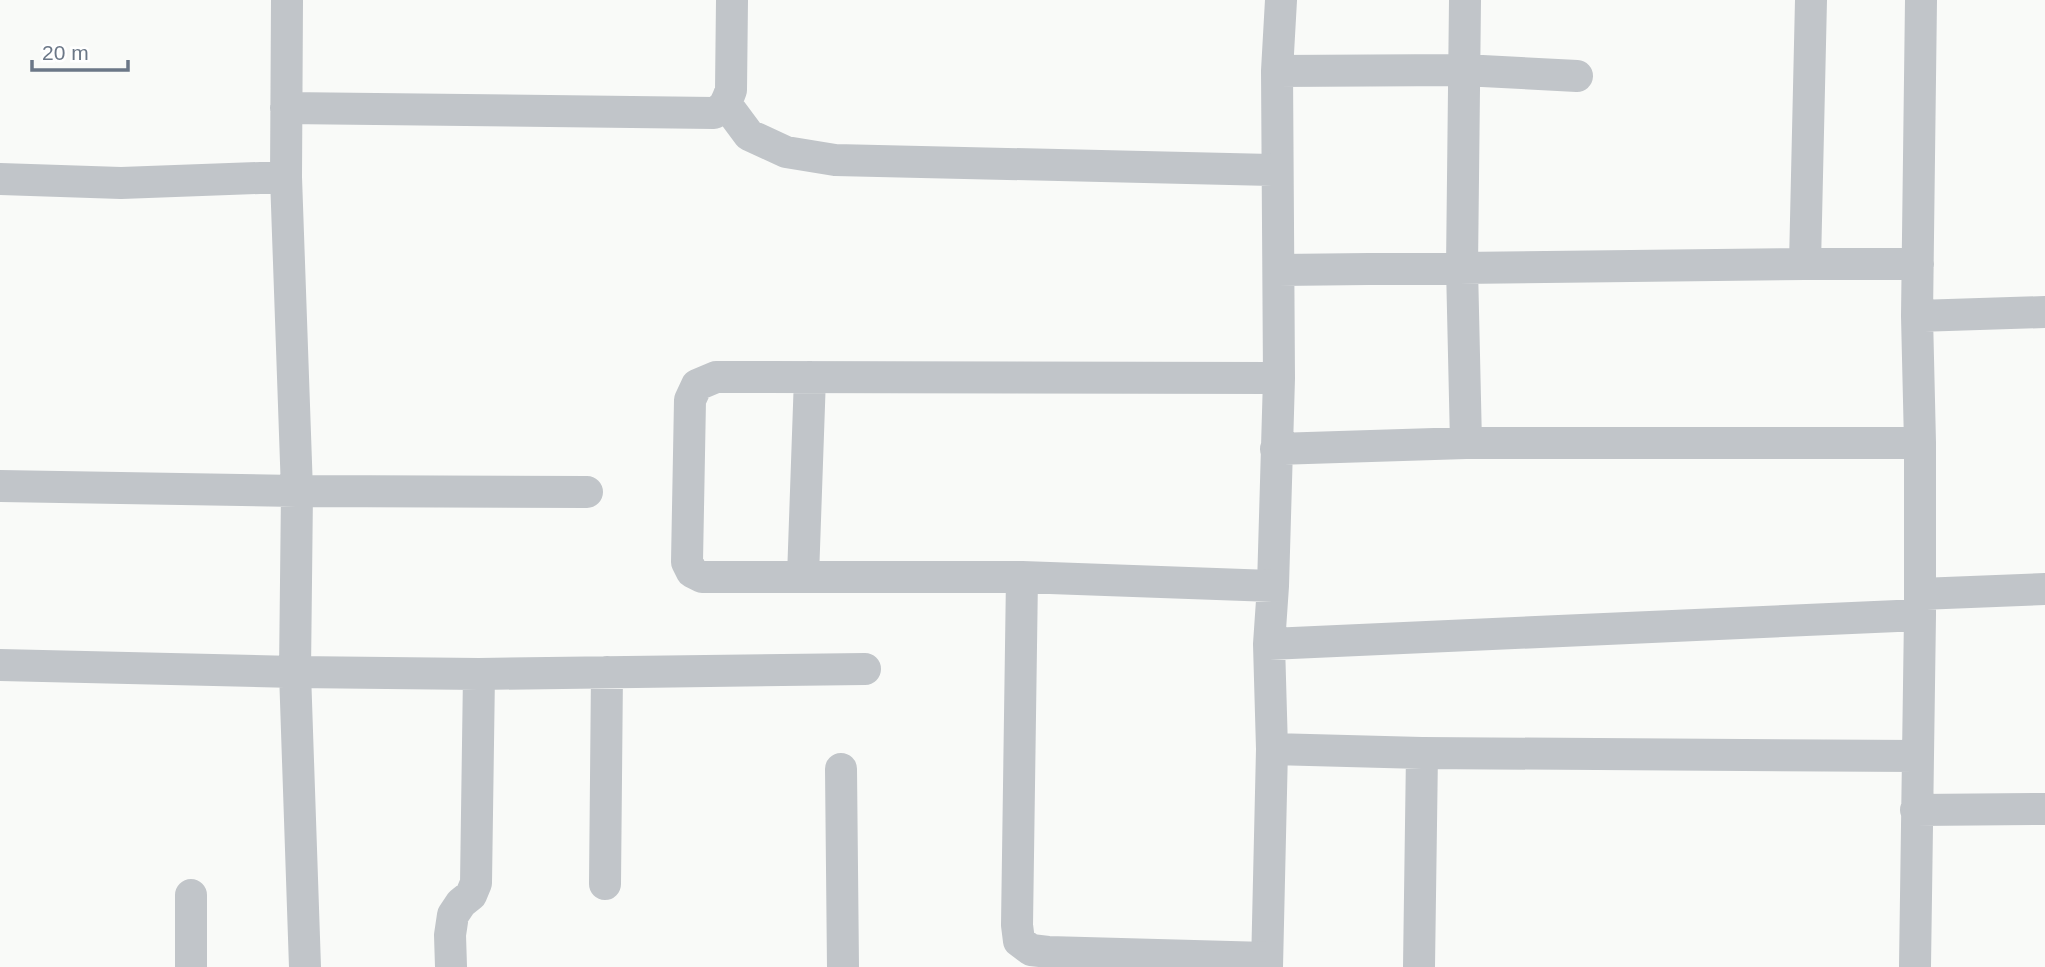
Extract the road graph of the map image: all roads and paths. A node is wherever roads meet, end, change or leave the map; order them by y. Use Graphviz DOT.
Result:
graph roads {
  1 [pos="287,0"];
  2 [pos="732,0"];
  3 [pos="1281,0"];
  4 [pos="1465,0"];
  5 [pos="1811,0"];
  6 [pos="1921,0"];
  7 [pos="1463,70"];
  8 [pos="1277,71"];
  9 [pos="1577,76"];
  10 [pos="726,104"];
  11 [pos="286,108"];
  12 [pos="1277,170"];
  13 [pos="286,177"];
  14 [pos="0,178"];
  15 [pos="1805,264"];
  16 [pos="1918,264"];
  17 [pos="1462,267"];
  18 [pos="1279,270"];
  19 [pos="2045,312"];
  20 [pos="1917,316"];
  21 [pos="810,377"];
  22 [pos="1279,378"];
  23 [pos="1466,443"];
  24 [pos="1920,443"];
  25 [pos="1276,449"];
  26 [pos="0,486"];
  27 [pos="297,491"];
  28 [pos="587,492"];
  29 [pos="803,577"];
  30 [pos="1022,577"];
  31 [pos="1273,586"];
  32 [pos="2045,589"];
  33 [pos="1920,604"];
  34 [pos="1269,645"];
  35 [pos="0,665"];
  36 [pos="865,669"];
  37 [pos="295,672"];
  38 [pos="607,672"];
  39 [pos="479,674"];
  40 [pos="1272,749"];
  41 [pos="1422,752"];
  42 [pos="1916,756"];
  43 [pos="841,769"];
  44 [pos="2045,809"];
  45 [pos="1916,810"];
  46 [pos="605,884"];
  47 [pos="191,895"];
  48 [pos="1267,963"];
  49 [pos="191,967"];
  50 [pos="305,967"];
  51 [pos="451,967"];
  52 [pos="843,967"];
  53 [pos="1419,967"];
  54 [pos="1915,967"];
  1 -- 11 [label="street"];
  2 -- 10 [label="street"];
  3 -- 8 [label="street"];
  4 -- 7 [label="street"];
  5 -- 15 [label="street"];
  6 -- 16 [label="street"];
  7 -- 8 [label="street"];
  7 -- 9 [label="street"];
  7 -- 17 [label="street"];
  8 -- 12 [label="street"];
  10 -- 11 [label="street"];
  10 -- 12 [label="street"];
  11 -- 13 [label="street"];
  12 -- 18 [label="street"];
  13 -- 14 [label="street"];
  13 -- 27 [label="street"];
  15 -- 16 [label="street"];
  15 -- 17 [label="street"];
  16 -- 20 [label="street"];
  17 -- 18 [label="street"];
  17 -- 23 [label="street"];
  18 -- 22 [label="street"];
  19 -- 20 [label="street"];
  20 -- 24 [label="street"];
  21 -- 22 [label="street"];
  21 -- 29 [label="street"];
  21 -- 29 [label="street"];
  22 -- 25 [label="street"];
  23 -- 24 [label="street"];
  23 -- 25 [label="street"];
  24 -- 33 [label="street"];
  25 -- 31 [label="street"];
  26 -- 27 [label="street"];
  27 -- 28 [label="street"];
  27 -- 37 [label="street"];
  29 -- 30 [label="street"];
  30 -- 31 [label="street"];
  30 -- 48 [label="street"];
  31 -- 34 [label="street"];
  32 -- 33 [label="street"];
  33 -- 34 [label="street"];
  33 -- 42 [label="street"];
  34 -- 40 [label="street"];
  35 -- 37 [label="street"];
  36 -- 38 [label="street"];
  37 -- 39 [label="street"];
  37 -- 50 [label="street"];
  38 -- 39 [label="street"];
  38 -- 46 [label="street"];
  39 -- 51 [label="street"];
  40 -- 41 [label="street"];
  40 -- 48 [label="street"];
  41 -- 42 [label="street"];
  41 -- 53 [label="street"];
  42 -- 45 [label="street"];
  43 -- 52 [label="street"];
  44 -- 45 [label="street"];
  45 -- 54 [label="street"];
  47 -- 49 [label="street"];
}
